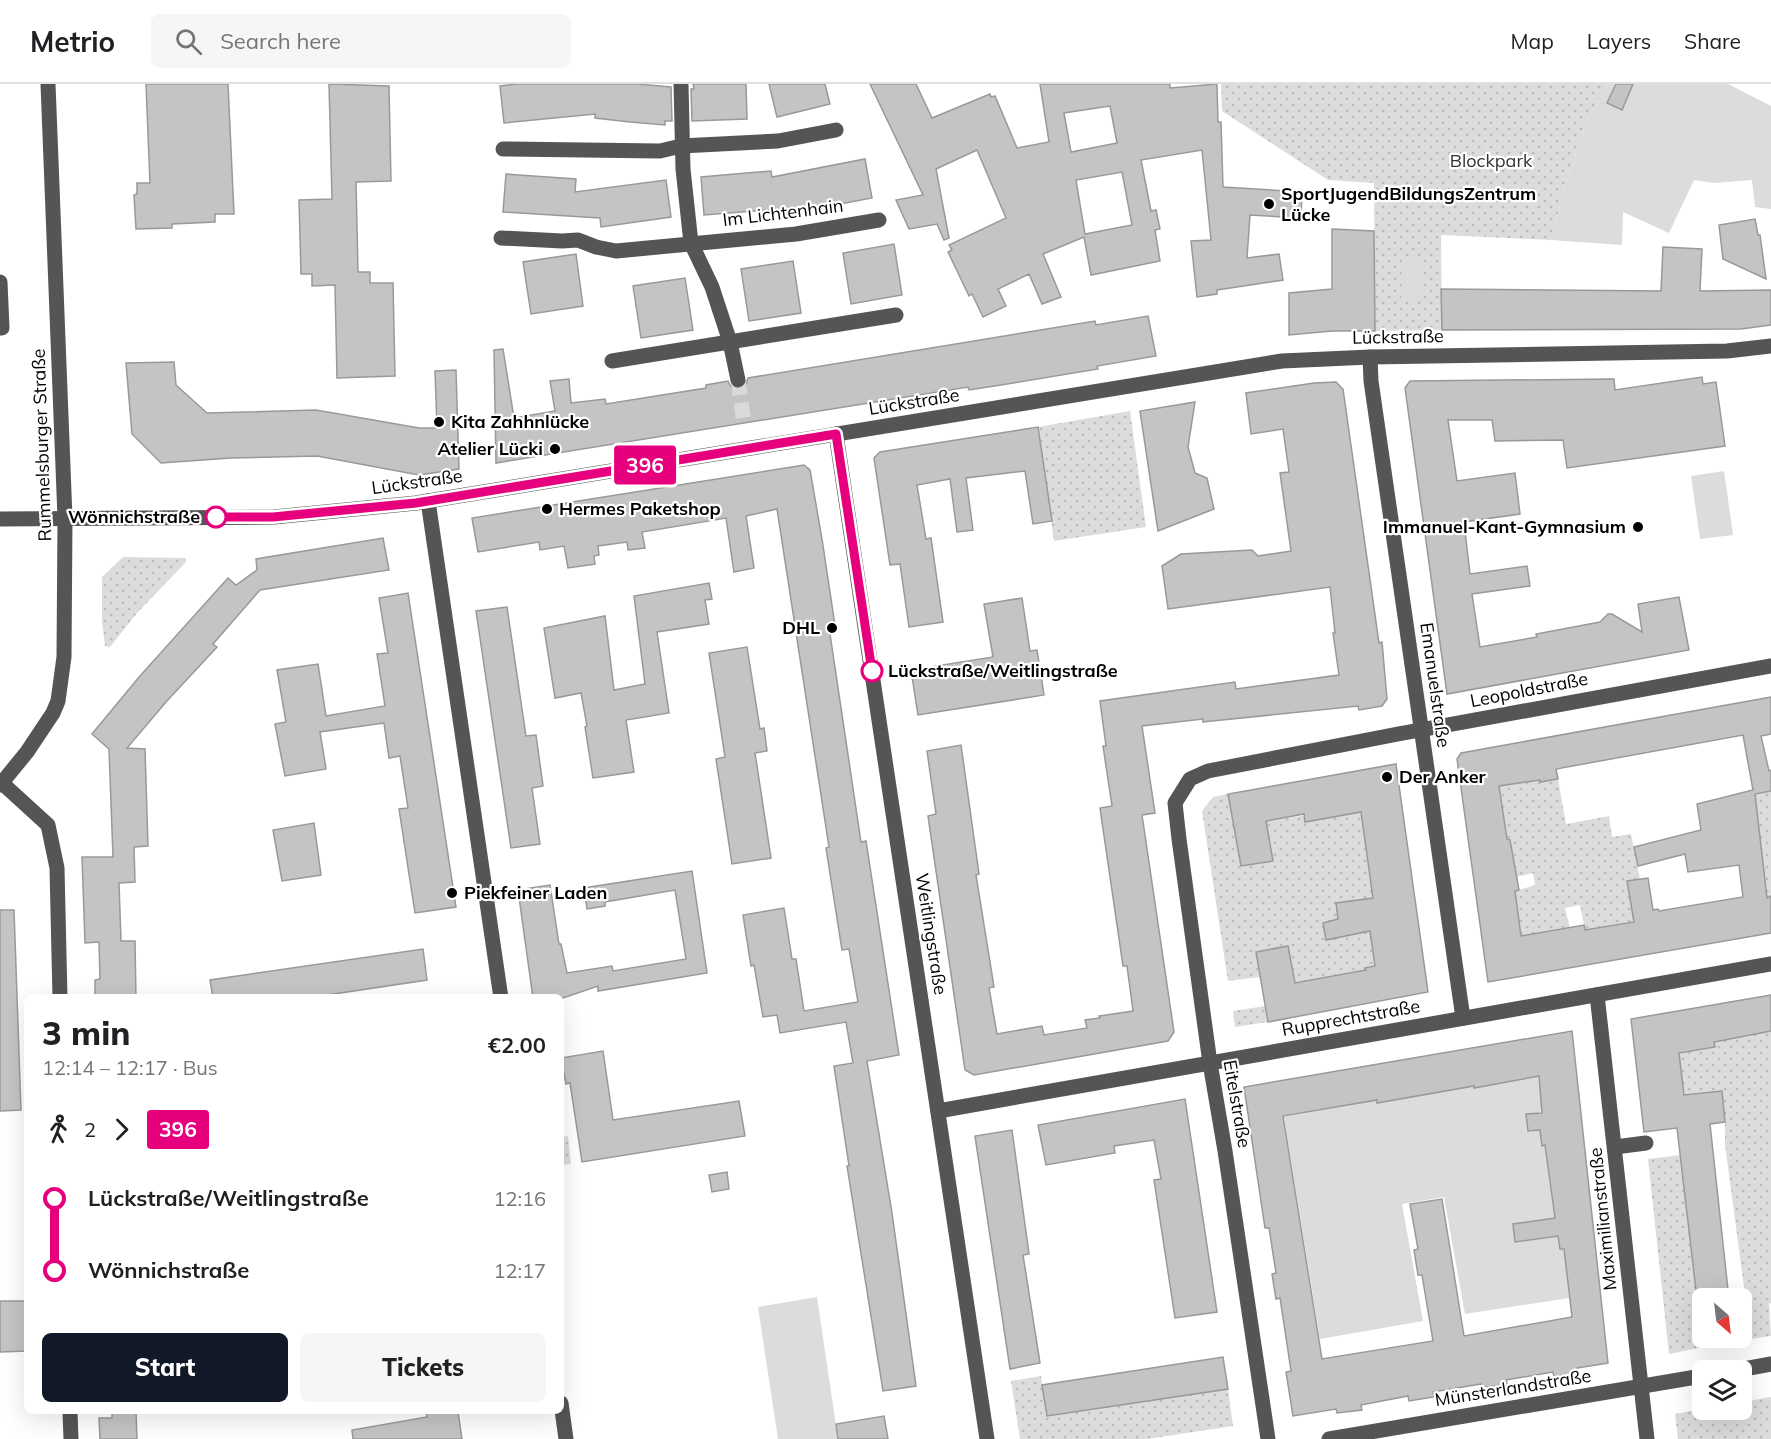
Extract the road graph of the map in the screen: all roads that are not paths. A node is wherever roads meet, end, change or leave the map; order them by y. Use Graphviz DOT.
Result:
graph roads {
  1 [pos="48,84"];
  2 [pos="681,84"];
  3 [pos="836,130"];
  4 [pos="681,146"];
  5 [pos="503,149"];
  6 [pos="879,220"];
  7 [pos="501,238"];
  8 [pos="691,243"];
  9 [pos="0,282"];
  10 [pos="896,315"];
  11 [pos="0,328"];
  12 [pos="730,342"];
  13 [pos="1771,346"];
  14 [pos="1370,357"];
  15 [pos="612,361"];
  16 [pos="738,380"];
  17 [pos="836,434"];
  18 [pos="428,501"];
  19 [pos="65,518"];
  20 [pos="0,519"];
  21 [pos="1771,666"];
  22 [pos="1422,730"];
  23 [pos="1190,779"];
  24 [pos="1,784"];
  25 [pos="1771,964"];
  26 [pos="60,994"];
  27 [pos="500,994"];
  28 [pos="1597,995"];
  29 [pos="1462,1018"];
  30 [pos="1210,1063"];
  31 [pos="938,1111"];
  32 [pos="1646,1143"];
  33 [pos="1615,1147"];
  34 [pos="1771,1365"];
  35 [pos="1752,1368"];
  36 [pos="1692,1378"];
  37 [pos="1641,1386"];
  38 [pos="70,1414"];
  39 [pos="563,1414"];
  40 [pos="71,1439"];
  41 [pos="566,1439"];
  42 [pos="987,1439"];
  43 [pos="1268,1439"];
  44 [pos="1329,1439"];
  45 [pos="1647,1439"];
  1 -- 19 [label="street, Rummelsburger Straße"];
  2 -- 4 [label="street"];
  3 -- 4 [label="street"];
  4 -- 5 [label="street"];
  4 -- 8 [label="street"];
  6 -- 8 [label="street, Im Lichtenhain"];
  7 -- 8 [label="street, Im Lichtenhain"];
  8 -- 12 [label="street"];
  9 -- 11 [label="street"];
  10 -- 12 [label="street"];
  12 -- 15 [label="street"];
  12 -- 16 [label="street"];
  13 -- 14 [label="street, Lückstraße"];
  14 -- 17 [label="street, Lückstraße"];
  14 -- 22 [label="street, Emanuelstraße"];
  17 -- 18 [label="street, Lückstraße"];
  17 -- 31 [label="street, Weitlingstraße"];
  18 -- 19 [label="street, Lückstraße"];
  18 -- 27 [label="street"];
  19 -- 20 [label="street, Lückstraße"];
  19 -- 24 [label="street, Rummelsburger Straße"];
  21 -- 22 [label="street, Leopoldstraße"];
  22 -- 23 [label="street, Leopoldstraße"];
  22 -- 29 [label="street, Emanuelstraße"];
  23 -- 30 [label="street, Eitelstraße"];
  24 -- 26 [label="street"];
  25 -- 28 [label="street, Rupprechtstraße"];
  28 -- 29 [label="street, Rupprechtstraße"];
  28 -- 33 [label="street, Maximilianstraße"];
  29 -- 30 [label="street, Rupprechtstraße"];
  30 -- 31 [label="street, Rupprechtstraße"];
  30 -- 43 [label="street, Eitelstraße"];
  31 -- 42 [label="street, Weitlingstraße"];
  32 -- 33 [label="street"];
  33 -- 37 [label="street, Maximilianstraße"];
  34 -- 35 [label="street"];
  36 -- 37 [label="street, Münsterlandstraße"];
  37 -- 44 [label="street, Münsterlandstraße"];
  37 -- 45 [label="street, Maximilianstraße"];
  38 -- 40 [label="street"];
  39 -- 41 [label="street"];
}
